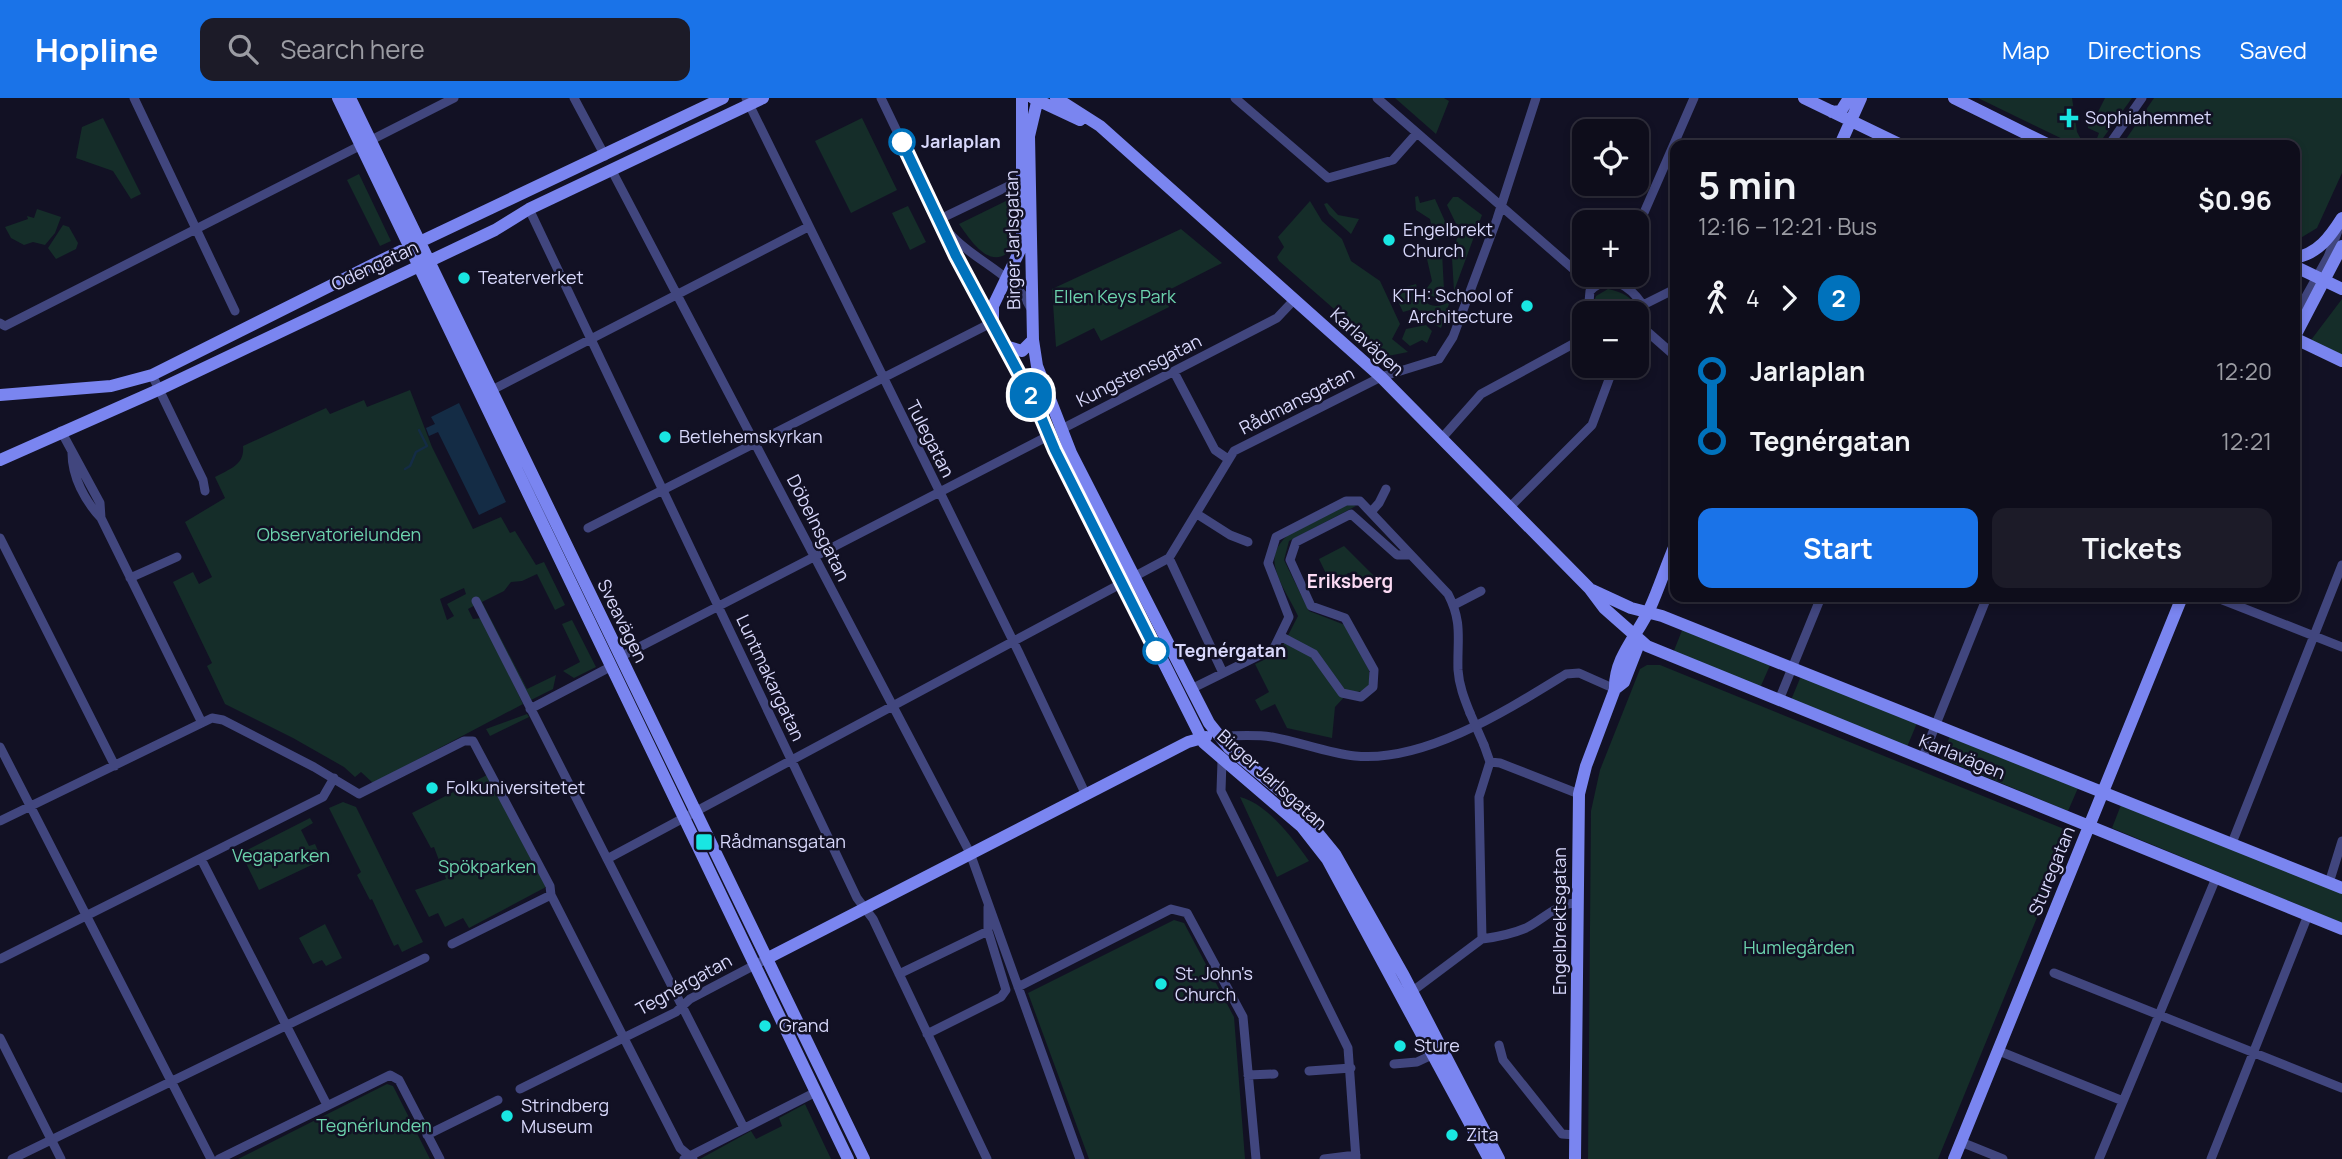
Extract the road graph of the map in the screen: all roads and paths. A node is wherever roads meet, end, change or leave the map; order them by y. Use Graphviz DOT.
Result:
graph roads {
  1 [pos="134,98"];
  2 [pos="338,98"];
  3 [pos="350,98"];
  4 [pos="454,98"];
  5 [pos="574,98"];
  6 [pos="723,98"];
  7 [pos="762,98"];
  8 [pos="881,98"];
  9 [pos="1056,98"];
  10 [pos="1235,98"];
  11 [pos="1377,98"];
  12 [pos="1536,98"];
  13 [pos="1694,98"];
  14 [pos="1804,98"];
  15 [pos="1849,98"];
  16 [pos="1861,98"];
  17 [pos="1954,98"];
  18 [pos="2142,98"];
  19 [pos="1038,99"];
  20 [pos="747,101"];
  21 [pos="1022,105"];
  22 [pos="1832,112"];
  23 [pos="1850,121"];
  24 [pos="1417,133"];
  25 [pos="1108,136"];
  26 [pos="1674,140"];
  27 [pos="1842,140"];
  28 [pos="1890,140"];
  29 [pos="2039,140"];
  30 [pos="2113,140"];
  31 [pos="366,142"];
  32 [pos="1670,150"];
  33 [pos="605,156"];
  34 [pos="611,169"];
  35 [pos="1021,180"];
  36 [pos="1501,205"];
  37 [pos="529,209"];
  38 [pos="1645,210"];
  39 [pos="2342,218"];
  40 [pos="942,223"];
  41 [pos="808,227"];
  42 [pos="195,229"];
  43 [pos="416,244"];
  44 [pos="2342,247"];
  45 [pos="2300,256"];
  46 [pos="425,262"];
  47 [pos="1572,268"];
  48 [pos="2300,268"];
  49 [pos="1005,278"];
  50 [pos="2321,279"];
  51 [pos="1594,287"];
  52 [pos="1628,287"];
  53 [pos="2342,289"];
  54 [pos="1670,292"];
  55 [pos="676,295"];
  56 [pos="1294,300"];
  57 [pos="1587,301"];
  58 [pos="1640,301"];
  59 [pos="1649,302"];
  60 [pos="235,311"];
  61 [pos="1032,311"];
  62 [pos="2300,315"];
  63 [pos="992,319"];
  64 [pos="2,325"];
  65 [pos="1649,337"];
  66 [pos="590,340"];
  67 [pos="1033,340"];
  68 [pos="2300,341"];
  69 [pos="1572,345"];
  70 [pos="1005,346"];
  71 [pos="1670,352"];
  72 [pos="2342,361"];
  73 [pos="1174,372"];
  74 [pos="152,375"];
  75 [pos="1381,377"];
  76 [pos="881,378"];
  77 [pos="1610,378"];
  78 [pos="158,390"];
  79 [pos="492,390"];
  80 [pos="0,395"];
  81 [pos="1062,429"];
  82 [pos="61,431"];
  83 [pos="1049,436"];
  84 [pos="1442,438"];
  85 [pos="755,442"];
  86 [pos="1228,459"];
  87 [pos="0,460"];
  88 [pos="663,489"];
  89 [pos="1386,489"];
  90 [pos="205,491"];
  91 [pos="939,492"];
  92 [pos="1509,508"];
  93 [pos="1371,512"];
  94 [pos="1197,514"];
  95 [pos="588,528"];
  96 [pos="0,538"];
  97 [pos="1248,542"];
  98 [pos="1410,555"];
  99 [pos="177,557"];
  100 [pos="815,558"];
  101 [pos="1168,558"];
  102 [pos="1670,558"];
  103 [pos="2342,565"];
  104 [pos="1136,576"];
  105 [pos="130,578"];
  106 [pos="1124,584"];
  107 [pos="1589,588"];
  108 [pos="1481,592"];
  109 [pos="476,601"];
  110 [pos="1819,602"];
  111 [pos="1985,602"];
  112 [pos="2172,602"];
  113 [pos="2180,602"];
  114 [pos="2228,602"];
  115 [pos="1454,606"];
  116 [pos="719,607"];
  117 [pos="1649,611"];
  118 [pos="2314,635"];
  119 [pos="1280,636"];
  120 [pos="1637,638"];
  121 [pos="1014,642"];
  122 [pos="2342,647"];
  123 [pos="616,662"];
  124 [pos="1792,666"];
  125 [pos="1223,673"];
  126 [pos="1191,689"];
  127 [pos="1615,689"];
  128 [pos="1779,700"];
  129 [pos="893,706"];
  130 [pos="530,709"];
  131 [pos="202,723"];
  132 [pos="1937,724"];
  133 [pos="1217,736"];
  134 [pos="1236,736"];
  135 [pos="1200,737"];
  136 [pos="0,747"];
  137 [pos="1229,748"];
  138 [pos="1922,759"];
  139 [pos="792,760"];
  140 [pos="1222,761"];
  141 [pos="1490,762"];
  142 [pos="115,766"];
  143 [pos="334,778"];
  144 [pos="2101,789"];
  145 [pos="1578,794"];
  146 [pos="1086,795"];
  147 [pos="30,806"];
  148 [pos="690,813"];
  149 [pos="0,821"];
  150 [pos="2085,826"];
  151 [pos="2232,843"];
  152 [pos="2340,845"];
  153 [pos="970,853"];
  154 [pos="201,859"];
  155 [pos="607,859"];
  156 [pos="2216,878"];
  157 [pos="2329,883"];
  158 [pos="2342,888"];
  159 [pos="551,895"];
  160 [pos="1577,903"];
  161 [pos="989,905"];
  162 [pos="866,906"];
  163 [pos="2308,915"];
  164 [pos="86,916"];
  165 [pos="2342,929"];
  166 [pos="988,931"];
  167 [pos="1482,939"];
  168 [pos="452,944"];
  169 [pos="425,958"];
  170 [pos="0,959"];
  171 [pos="762,962"];
  172 [pos="2054,973"];
  173 [pos="898,974"];
  174 [pos="1018,987"];
  175 [pos="1407,995"];
  176 [pos="682,1006"];
  177 [pos="2159,1015"];
  178 [pos="286,1025"];
  179 [pos="927,1034"];
  180 [pos="624,1037"];
  181 [pos="0,1038"];
  182 [pos="1499,1045"];
  183 [pos="1999,1051"];
  184 [pos="2253,1052"];
  185 [pos="1434,1054"];
  186 [pos="1394,1064"];
  187 [pos="1350,1068"];
  188 [pos="1309,1071"];
  189 [pos="1274,1073"];
  190 [pos="1248,1075"];
  191 [pos="171,1081"];
  192 [pos="2342,1088"];
  193 [pos="520,1089"];
  194 [pos="816,1092"];
  195 [pos="498,1100"];
  196 [pos="2123,1101"];
  197 [pos="327,1105"];
  198 [pos="744,1128"];
  199 [pos="427,1135"];
  200 [pos="1575,1135"];
  201 [pos="51,1140"];
  202 [pos="1961,1142"];
  203 [pos="1356,1157"];
  204 [pos="689,1158"];
  205 [pos="12,1159"];
  206 [pos="61,1159"];
  207 [pos="211,1159"];
  208 [pos="219,1159"];
  209 [pos="440,1159"];
  210 [pos="848,1159"];
  211 [pos="864,1159"];
  212 [pos="987,1159"];
  213 [pos="1080,1159"];
  214 [pos="1256,1159"];
  215 [pos="1324,1159"];
  216 [pos="1489,1159"];
  217 [pos="1499,1159"];
  218 [pos="1575,1159"];
  219 [pos="1947,1159"];
  220 [pos="1954,1159"];
  221 [pos="2003,1159"];
  222 [pos="2099,1159"];
  223 [pos="2211,1159"];
  1 -- 42 [label="street"];
  2 -- 31 [label="street, Sveavägen"];
  3 -- 31 [label="street, Sveavägen"];
  4 -- 31 [label="street"];
  5 -- 33 [label="street"];
  6 -- 33 [label="street, Odengatan"];
  7 -- 20 [label="street, Odengatan"];
  8 -- 40 [label="street"];
  9 -- 25 [label="street, Karlavägen"];
  10 -- 24 [label="street"];
  11 -- 24 [label="street"];
  12 -- 36 [label="street, Rådmansgatan"];
  13 -- 26 [label="street"];
  14 -- 22 [label="street"];
  15 -- 22 [label="street"];
  16 -- 23 [label="street"];
  17 -- 29 [label="street"];
  18 -- 30 [label="street"];
  19 -- 21 [label="street"];
  19 -- 25 [label="street, Karlavägen"];
  19 -- 61 [label="street, Birger Jarlsgatan"];
  20 -- 34 [label="street, Odengatan"];
  20 -- 41 [label="street, Tulegatan"];
  21 -- 35 [label="street, Birger Jarlsgatan"];
  22 -- 23 [label="street"];
  23 -- 27 [label="street"];
  23 -- 28 [label="street"];
  24 -- 36 [label="street"];
  25 -- 56 [label="street, Karlavägen"];
  31 -- 42 [label="street"];
  31 -- 43 [label="street, Sveavägen"];
  32 -- 38 [label="street"];
  33 -- 43 [label="street, Odengatan"];
  34 -- 37 [label="street, Odengatan"];
  34 -- 55 [label="street, Döbelnsgatan"];
  35 -- 40 [label="street"];
  35 -- 49 [label="street, Birger Jarlsgatan"];
  36 -- 47 [label="street"];
  36 -- 75 [label="street, Rådmansgatan"];
  37 -- 46 [label="street, Odengatan"];
  37 -- 66 [label="street, Luntmakargatan"];
  39 -- 45 [label="street"];
  39 -- 50 [label="street"];
  40 -- 49 [label="street"];
  40 -- 63 [label="street"];
  41 -- 55 [label="street"];
  41 -- 76 [label="street, Tulegatan"];
  42 -- 60 [label="street"];
  42 -- 64 [label="street"];
  43 -- 46 [label="street, Sveavägen"];
  43 -- 74 [label="street, Odengatan"];
  44 -- 50 [label="street"];
  46 -- 78 [label="street, Odengatan"];
  46 -- 79 [label="street, Sveavägen"];
  46 -- 123 [label="street, Sveavägen"];
  48 -- 50 [label="street"];
  49 -- 61 [label="street"];
  49 -- 63 [label="street, Birger Jarlsgatan"];
  50 -- 53 [label="street"];
  50 -- 62 [label="street"];
  51 -- 57 [label="street"];
  52 -- 58 [label="street"];
  54 -- 59 [label="street"];
  55 -- 66 [label="street"];
  55 -- 85 [label="street, Döbelnsgatan"];
  56 -- 73 [label="street, Kungstensgatan"];
  56 -- 75 [label="street, Karlavägen"];
  61 -- 67 [label="street, Birger Jarlsgatan"];
  63 -- 70 [label="street, Birger Jarlsgatan"];
  63 -- 76 [label="street"];
  65 -- 71 [label="street"];
  66 -- 79 [label="street"];
  66 -- 88 [label="street, Luntmakargatan"];
  67 -- 70 [label="street"];
  67 -- 81 [label="street, Birger Jarlsgatan"];
  68 -- 72 [label="street"];
  69 -- 84 [label="street"];
  70 -- 83 [label="street, Birger Jarlsgatan"];
  73 -- 81 [label="street, Kungstensgatan"];
  73 -- 86 [label="street"];
  74 -- 78 [label="street"];
  74 -- 80 [label="street, Odengatan"];
  75 -- 84 [label="street, Karlavägen"];
  75 -- 86 [label="street, Rådmansgatan"];
  76 -- 85 [label="street"];
  76 -- 91 [label="street, Tulegatan"];
  77 -- 92 [label="street"];
  78 -- 82 [label="street, Odengatan"];
  78 -- 90 [label="street"];
  79 -- 123 [label="street, Sveavägen"];
  81 -- 83 [label="street, Kungstensgatan"];
  81 -- 104 [label="street, Birger Jarlsgatan"];
  82 -- 87 [label="street, Odengatan"];
  82 -- 105 [label="street"];
  83 -- 91 [label="street, Kungstensgatan"];
  83 -- 106 [label="street, Birger Jarlsgatan"];
  84 -- 92 [label="street, Karlavägen"];
  85 -- 88 [label="street"];
  85 -- 100 [label="street, Döbelnsgatan"];
  86 -- 94 [label="street, Rådmansgatan"];
  88 -- 95 [label="street"];
  88 -- 116 [label="street, Luntmakargatan"];
  89 -- 93 [label="street"];
  91 -- 100 [label="street, Kungstensgatan"];
  91 -- 121 [label="street, Tulegatan"];
  92 -- 107 [label="street, Karlavägen"];
  93 -- 98 [label="street"];
  93 -- 119 [label="street"];
  94 -- 97 [label="street"];
  94 -- 101 [label="street, Rådmansgatan"];
  96 -- 142 [label="street"];
  98 -- 115 [label="street"];
  98 -- 119 [label="street"];
  99 -- 105 [label="street"];
  100 -- 116 [label="street, Kungstensgatan"];
  100 -- 129 [label="street, Döbelnsgatan"];
  101 -- 104 [label="street, Rådmansgatan"];
  101 -- 125 [label="street"];
  102 -- 117 [label="street, Engelbrektsgatan"];
  103 -- 118 [label="street"];
  104 -- 106 [label="street, Rådmansgatan"];
  104 -- 126 [label="street, Birger Jarlsgatan"];
  105 -- 131 [label="street"];
  106 -- 121 [label="street, Rådmansgatan"];
  106 -- 135 [label="street, Birger Jarlsgatan"];
  107 -- 117 [label="street, Karlavägen"];
  107 -- 120 [label="street, Karlavägen"];
  108 -- 115 [label="street"];
  109 -- 130 [label="street"];
  110 -- 124 [label="street"];
  111 -- 132 [label="street"];
  112 -- 144 [label="street, Sturegatan"];
  113 -- 144 [label="street, Sturegatan"];
  114 -- 118 [label="street"];
  115 -- 141 [label="street, bridge"];
  116 -- 123 [label="street, Kungstensgatan"];
  116 -- 139 [label="street, Luntmakargatan"];
  117 -- 120 [label="street, Engelbrektsgatan"];
  117 -- 124 [label="street, Karlavägen"];
  118 -- 122 [label="street"];
  118 -- 151 [label="street"];
  119 -- 125 [label="street"];
  120 -- 127 [label="street, Engelbrektsgatan"];
  120 -- 128 [label="street, Karlavägen"];
  121 -- 129 [label="street, Rådmansgatan"];
  121 -- 146 [label="street, Tulegatan"];
  123 -- 130 [label="street, Kungstensgatan"];
  123 -- 148 [label="street, Sveavägen"];
  124 -- 128 [label="street"];
  124 -- 132 [label="street, Karlavägen"];
  125 -- 126 [label="street"];
  126 -- 133 [label="street, Birger Jarlsgatan"];
  127 -- 134 [label="street"];
  127 -- 145 [label="street, Engelbrektsgatan"];
  128 -- 138 [label="street, Karlavägen"];
  129 -- 139 [label="street, Rådmansgatan"];
  129 -- 153 [label="street, Döbelnsgatan"];
  130 -- 155 [label="street"];
  131 -- 142 [label="street"];
  131 -- 143 [label="street"];
  132 -- 138 [label="street"];
  132 -- 144 [label="street, Karlavägen"];
  133 -- 134 [label="street"];
  133 -- 135 [label="street"];
  133 -- 137 [label="street, Birger Jarlsgatan"];
  134 -- 137 [label="street"];
  135 -- 140 [label="street, Birger Jarlsgatan"];
  135 -- 146 [label="street, Tegnérgatan"];
  136 -- 147 [label="street"];
  137 -- 140 [label="street"];
  137 -- 175 [label="street, Birger Jarlsgatan"];
  138 -- 150 [label="street, Karlavägen"];
  139 -- 148 [label="street, Rådmansgatan"];
  139 -- 162 [label="street, Luntmakargatan"];
  140 -- 175 [label="street, Birger Jarlsgatan"];
  140 -- 187 [label="street"];
  141 -- 145 [label="street"];
  141 -- 167 [label="street"];
  142 -- 147 [label="street"];
  143 -- 154 [label="street"];
  143 -- 159 [label="street"];
  144 -- 150 [label="street, Sturegatan"];
  144 -- 151 [label="street, Karlavägen"];
  145 -- 160 [label="street, Engelbrektsgatan"];
  146 -- 153 [label="street, Tegnérgatan"];
  147 -- 149 [label="street"];
  147 -- 164 [label="street"];
  148 -- 155 [label="street, Rådmansgatan"];
  148 -- 171 [label="street, Sveavägen"];
  150 -- 156 [label="street, Karlavägen"];
  150 -- 183 [label="street, Sturegatan"];
  150 -- 219 [label="street, Sturegatan"];
  151 -- 157 [label="street, Karlavägen"];
  152 -- 157 [label="street"];
  153 -- 161 [label="street, Döbelnsgatan"];
  153 -- 162 [label="street, Tegnérgatan"];
  154 -- 164 [label="street"];
  154 -- 178 [label="street"];
  155 -- 176 [label="street"];
  156 -- 163 [label="street, Karlavägen"];
  156 -- 177 [label="street"];
  157 -- 158 [label="street, Karlavägen"];
  159 -- 168 [label="street"];
  159 -- 180 [label="street"];
  160 -- 167 [label="street"];
  160 -- 200 [label="street, Engelbrektsgatan"];
  161 -- 166 [label="street, Döbelnsgatan"];
  161 -- 174 [label="street, Döbelnsgatan"];
  162 -- 171 [label="street, Tegnérgatan"];
  162 -- 173 [label="street, Luntmakargatan"];
  163 -- 165 [label="street, Karlavägen"];
  163 -- 184 [label="street"];
  164 -- 170 [label="street"];
  164 -- 191 [label="street"];
  166 -- 173 [label="street"];
  166 -- 179 [label="street, Döbelnsgatan"];
  167 -- 175 [label="street"];
  169 -- 178 [label="street"];
  171 -- 176 [label="street, Tegnérgatan"];
  171 -- 194 [label="street, Sveavägen"];
  171 -- 211 [label="street, Sveavägen"];
  172 -- 177 [label="street"];
  173 -- 179 [label="street, Luntmakargatan"];
  174 -- 190 [label="street"];
  174 -- 213 [label="street, Döbelnsgatan"];
  175 -- 185 [label="street, Birger Jarlsgatan"];
  175 -- 217 [label="street, Birger Jarlsgatan"];
  176 -- 180 [label="street, Tegnérgatan"];
  176 -- 198 [label="street"];
  177 -- 184 [label="street"];
  177 -- 196 [label="street"];
  178 -- 191 [label="street"];
  178 -- 197 [label="street"];
  179 -- 212 [label="street, Luntmakargatan"];
  180 -- 193 [label="street, Tegnérgatan"];
  180 -- 204 [label="street"];
  181 -- 201 [label="street"];
  182 -- 200 [label="street"];
  183 -- 196 [label="street"];
  183 -- 202 [label="street, Sturegatan"];
  184 -- 192 [label="street"];
  184 -- 223 [label="street"];
  185 -- 186 [label="street"];
  185 -- 216 [label="street, Birger Jarlsgatan"];
  187 -- 188 [label="street"];
  187 -- 203 [label="street"];
  189 -- 190 [label="street"];
  190 -- 214 [label="street"];
  191 -- 201 [label="street"];
  191 -- 207 [label="street"];
  194 -- 198 [label="street"];
  194 -- 210 [label="street, Sveavägen"];
  195 -- 199 [label="street"];
  196 -- 222 [label="street"];
  197 -- 199 [label="street"];
  197 -- 208 [label="street"];
  198 -- 204 [label="street"];
  199 -- 209 [label="street"];
  200 -- 218 [label="street, Engelbrektsgatan"];
  201 -- 205 [label="street"];
  201 -- 206 [label="street"];
  202 -- 220 [label="street, Sturegatan"];
  202 -- 221 [label="street"];
  203 -- 215 [label="street"];
}
